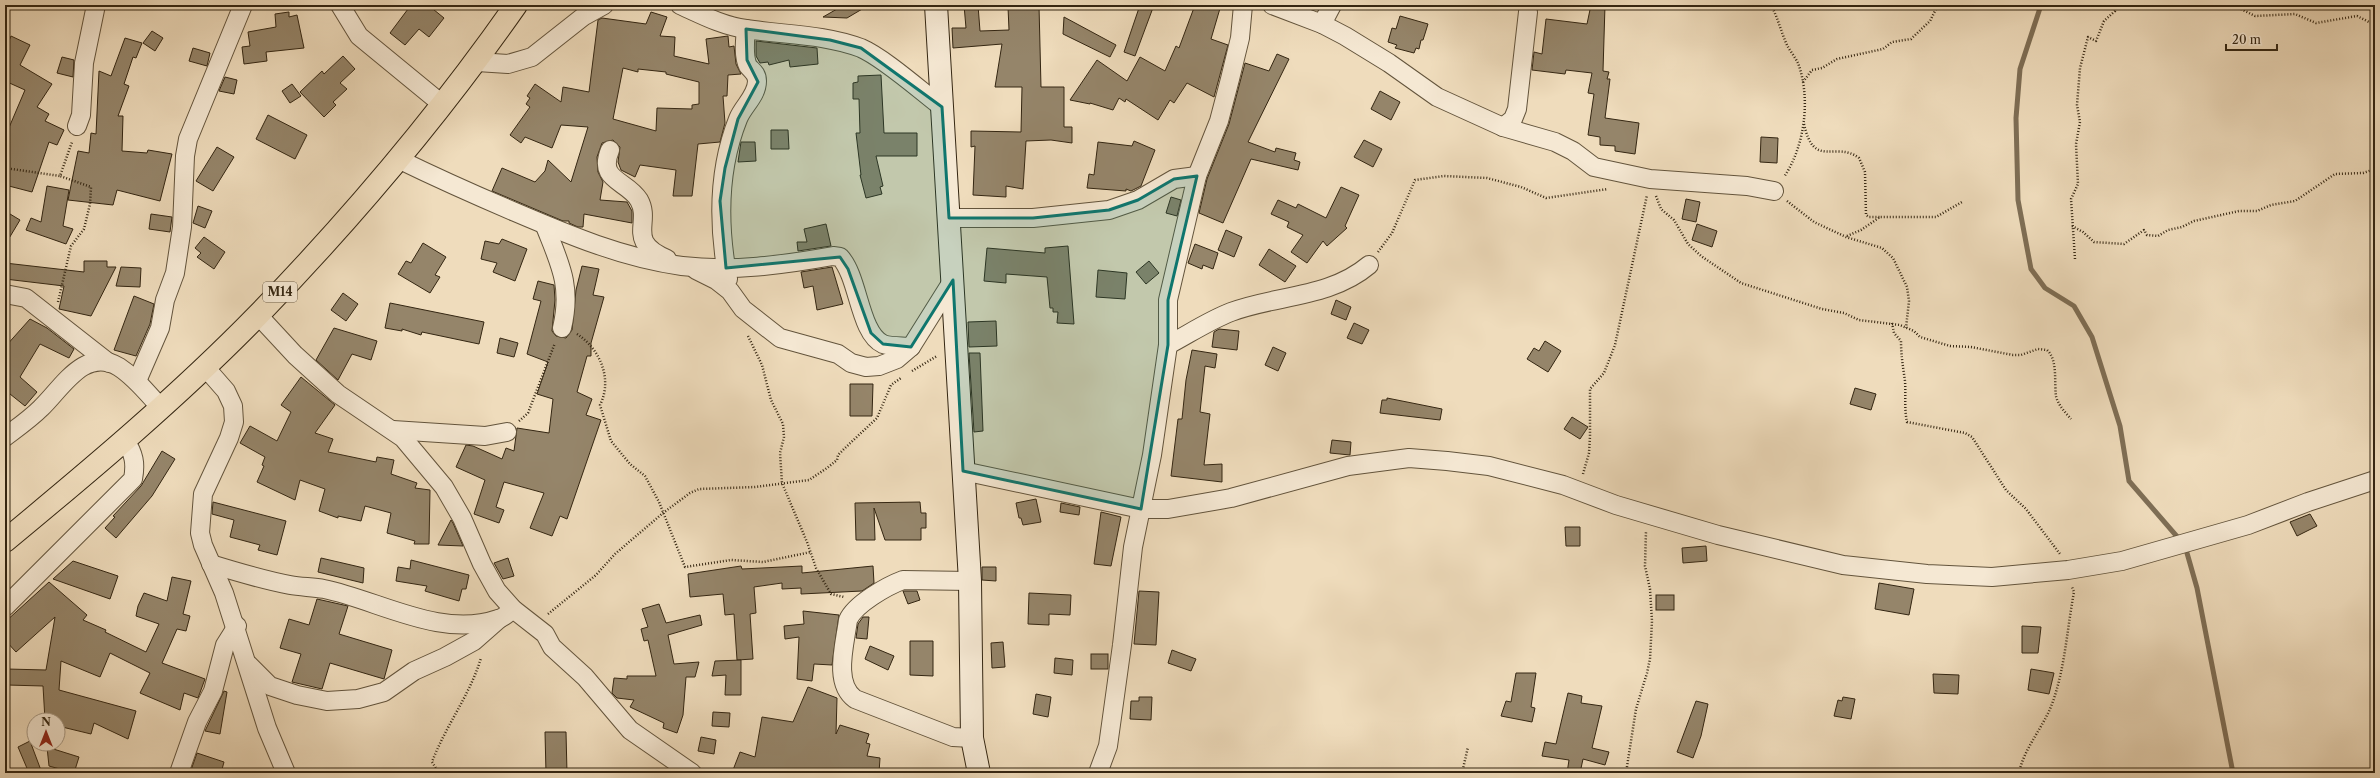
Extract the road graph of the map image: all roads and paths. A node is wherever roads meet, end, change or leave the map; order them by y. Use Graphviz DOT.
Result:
graph roads {
  1 [pos="96,5"];
  2 [pos="243,5"];
  3 [pos="340,5"];
  4 [pos="516,5"];
  5 [pos="604,5"];
  6 [pos="680,5"];
  7 [pos="936,5"];
  8 [pos="1243,5"];
  9 [pos="1272,5"];
  10 [pos="1332,5"];
  11 [pos="1771,5"];
  12 [pos="1938,5"];
  13 [pos="2115,5"];
  14 [pos="2233,5"];
  15 [pos="1528,12"];
  16 [pos="2375,22"];
  17 [pos="1322,24"];
  18 [pos="746,29"];
  19 [pos="477,62"];
  20 [pos="1803,82"];
  21 [pos="443,105"];
  22 [pos="942,107"];
  23 [pos="1803,121"];
  24 [pos="77,126"];
  25 [pos="1504,128"];
  26 [pos="610,150"];
  27 [pos="398,159"];
  28 [pos="5,168"];
  29 [pos="2375,169"];
  30 [pos="60,176"];
  31 [pos="1197,176"];
  32 [pos="1650,179"];
  33 [pos="1616,188"];
  34 [pos="1774,191"];
  35 [pos="1962,202"];
  36 [pos="1880,217"];
  37 [pos="949,218"];
  38 [pos="545,226"];
  39 [pos="2072,226"];
  40 [pos="1846,237"];
  41 [pos="2075,259"];
  42 [pos="1369,265"];
  43 [pos="682,266"];
  44 [pos="726,268"];
  45 [pos="953,280"];
  46 [pos="730,291"];
  47 [pos="5,294"];
  48 [pos="743,309"];
  49 [pos="258,315"];
  50 [pos="55,322"];
  51 [pos="1892,322"];
  52 [pos="562,328"];
  53 [pos="1906,328"];
  54 [pos="1168,345"];
  55 [pos="911,347"];
  56 [pos="956,347"];
  57 [pos="109,363"];
  58 [pos="205,367"];
  59 [pos="137,381"];
  60 [pos="161,408"];
  61 [pos="2071,419"];
  62 [pos="393,430"];
  63 [pos="507,432"];
  64 [pos="5,437"];
  65 [pos="124,440"];
  66 [pos="963,471"];
  67 [pos="2375,480"];
  68 [pos="782,483"];
  69 [pos="1591,496"];
  70 [pos="1141,509"];
  71 [pos="663,512"];
  72 [pos="1648,514"];
  73 [pos="5,541"];
  74 [pos="811,552"];
  75 [pos="211,564"];
  76 [pos="2068,570"];
  77 [pos="970,582"];
  78 [pos="5,607"];
  79 [pos="858,607"];
  80 [pos="506,614"];
  81 [pos="536,625"];
  82 [pos="237,626"];
  83 [pos="483,653"];
  84 [pos="248,664"];
  85 [pos="972,738"];
  86 [pos="1468,747"];
  87 [pos="179,773"];
  88 [pos="286,773"];
  89 [pos="439,773"];
  90 [pos="692,773"];
  91 [pos="978,773"];
  92 [pos="1098,773"];
  93 [pos="1462,773"];
  94 [pos="1626,773"];
  95 [pos="2019,773"];
  1 -- 24 [label="street"];
  2 -- 59 [label="street"];
  3 -- 21 [label="street"];
  4 -- 19 [label="highway, M14"];
  5 -- 19 [label="street"];
  6 -- 18 [label="street"];
  7 -- 22 [label="street"];
  8 -- 31 [label="street"];
  9 -- 17 [label="street"];
  10 -- 17 [label="street"];
  11 -- 20 [label="path"];
  12 -- 20 [label="path"];
  13 -- 39 [label="path"];
  14 -- 16 [label="path"];
  15 -- 25 [label="street"];
  17 -- 25 [label="street"];
  18 -- 22 [label="street"];
  18 -- 44 [label="street"];
  19 -- 21 [label="highway, M14"];
  20 -- 23 [label="path"];
  21 -- 27 [label="highway, M14"];
  22 -- 37 [label="street"];
  23 -- 34 [label="path"];
  23 -- 36 [label="path"];
  24 -- 30 [label="path"];
  25 -- 32 [label="street"];
  26 -- 43 [label="street"];
  27 -- 38 [label="street"];
  27 -- 49 [label="highway, M14"];
  28 -- 30 [label="path"];
  29 -- 39 [label="path"];
  30 -- 50 [label="path"];
  31 -- 37 [label="street"];
  31 -- 54 [label="street"];
  32 -- 34 [label="street"];
  32 -- 51 [label="path"];
  32 -- 69 [label="path"];
  33 -- 42 [label="path"];
  34 -- 40 [label="path"];
  35 -- 36 [label="path"];
  36 -- 40 [label="path"];
  37 -- 45 [label="street"];
  38 -- 43 [label="street"];
  38 -- 52 [label="street"];
  39 -- 41 [label="path"];
  40 -- 53 [label="path"];
  42 -- 54 [label="street"];
  43 -- 44 [label="street"];
  43 -- 46 [label="street"];
  44 -- 46 [label="street"];
  44 -- 55 [label="street"];
  45 -- 55 [label="street"];
  45 -- 56 [label="street"];
  46 -- 48 [label="street"];
  47 -- 50 [label="street"];
  48 -- 55 [label="street"];
  48 -- 68 [label="path"];
  49 -- 58 [label="highway, M14"];
  49 -- 62 [label="street"];
  50 -- 57 [label="street"];
  51 -- 53 [label="path"];
  51 -- 76 [label="path"];
  52 -- 63 [label="path"];
  52 -- 71 [label="path"];
  53 -- 61 [label="path"];
  54 -- 70 [label="street"];
  56 -- 66 [label="street"];
  56 -- 68 [label="path"];
  57 -- 59 [label="street"];
  57 -- 64 [label="street"];
  58 -- 60 [label="highway, M14"];
  58 -- 75 [label="street"];
  59 -- 60 [label="street"];
  60 -- 65 [label="highway, M14"];
  62 -- 63 [label="street"];
  62 -- 80 [label="street"];
  65 -- 73 [label="highway, M14"];
  65 -- 78 [label="street"];
  66 -- 70 [label="street"];
  66 -- 77 [label="street"];
  67 -- 76 [label="street"];
  68 -- 71 [label="path"];
  68 -- 74 [label="path"];
  69 -- 70 [label="street"];
  69 -- 72 [label="street"];
  70 -- 92 [label="street"];
  71 -- 74 [label="path"];
  71 -- 81 [label="path"];
  72 -- 76 [label="street"];
  72 -- 94 [label="path"];
  74 -- 79 [label="path"];
  75 -- 80 [label="street"];
  75 -- 82 [label="street"];
  76 -- 95 [label="path"];
  77 -- 79 [label="street"];
  77 -- 85 [label="street"];
  79 -- 85 [label="street"];
  80 -- 81 [label="street"];
  80 -- 84 [label="street"];
  81 -- 90 [label="street"];
  82 -- 84 [label="street"];
  82 -- 87 [label="street"];
  83 -- 89 [label="path"];
  84 -- 88 [label="street"];
  85 -- 91 [label="street"];
  86 -- 93 [label="path"];
}
